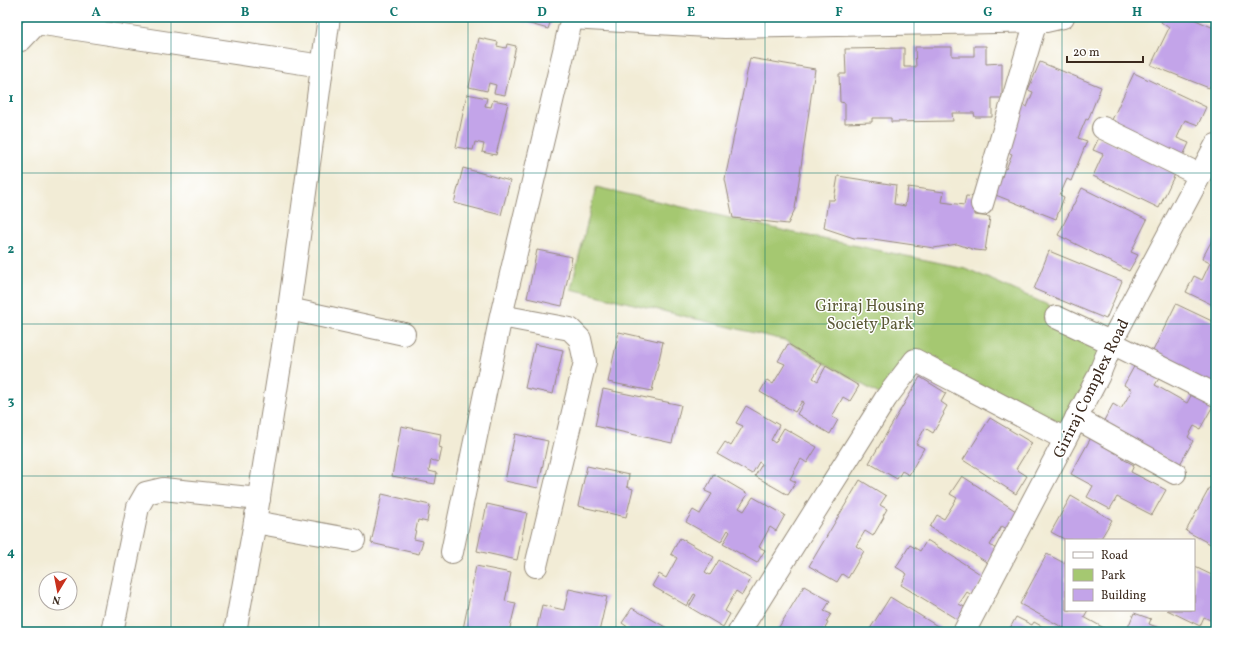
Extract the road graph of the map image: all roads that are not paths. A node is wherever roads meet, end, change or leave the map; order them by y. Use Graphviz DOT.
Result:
graph roads {
  1 [pos="329,17"];
  2 [pos="572,17"];
  3 [pos="1062,17"];
  4 [pos="1029,20"];
  5 [pos="726,22"];
  6 [pos="17,40"];
  7 [pos="322,66"];
  8 [pos="1103,128"];
  9 [pos="1214,152"];
  10 [pos="1200,174"];
  11 [pos="982,204"];
  12 [pos="289,309"];
  13 [pos="501,316"];
  14 [pos="1056,316"];
  15 [pos="404,334"];
  16 [pos="1112,343"];
  17 [pos="1216,395"];
  18 [pos="1076,418"];
  19 [pos="1065,439"];
  20 [pos="1175,473"];
  21 [pos="259,498"];
  22 [pos="255,522"];
  23 [pos="354,540"];
  24 [pos="452,552"];
  25 [pos="536,566"];
  26 [pos="112,632"];
  27 [pos="235,632"];
  28 [pos="739,632"];
  29 [pos="964,632"];
  1 -- 7 [label="street"];
  2 -- 5 [label="street"];
  2 -- 13 [label="street"];
  3 -- 4 [label="street"];
  4 -- 5 [label="street"];
  4 -- 11 [label="street"];
  6 -- 7 [label="street"];
  7 -- 12 [label="street"];
  8 -- 10 [label="street"];
  9 -- 10 [label="street, Giriraj Complex Road"];
  10 -- 16 [label="street, Giriraj Complex Road"];
  12 -- 15 [label="street"];
  12 -- 21 [label="street"];
  13 -- 24 [label="street"];
  13 -- 25 [label="street"];
  14 -- 16 [label="street"];
  16 -- 17 [label="street"];
  16 -- 18 [label="street, Giriraj Complex Road"];
  18 -- 19 [label="street, Giriraj Complex Road"];
  18 -- 20 [label="street"];
  19 -- 28 [label="street"];
  19 -- 29 [label="street, Giriraj Complex Road"];
  21 -- 22 [label="street"];
  21 -- 26 [label="street"];
  22 -- 23 [label="street"];
  22 -- 27 [label="street"];
}
